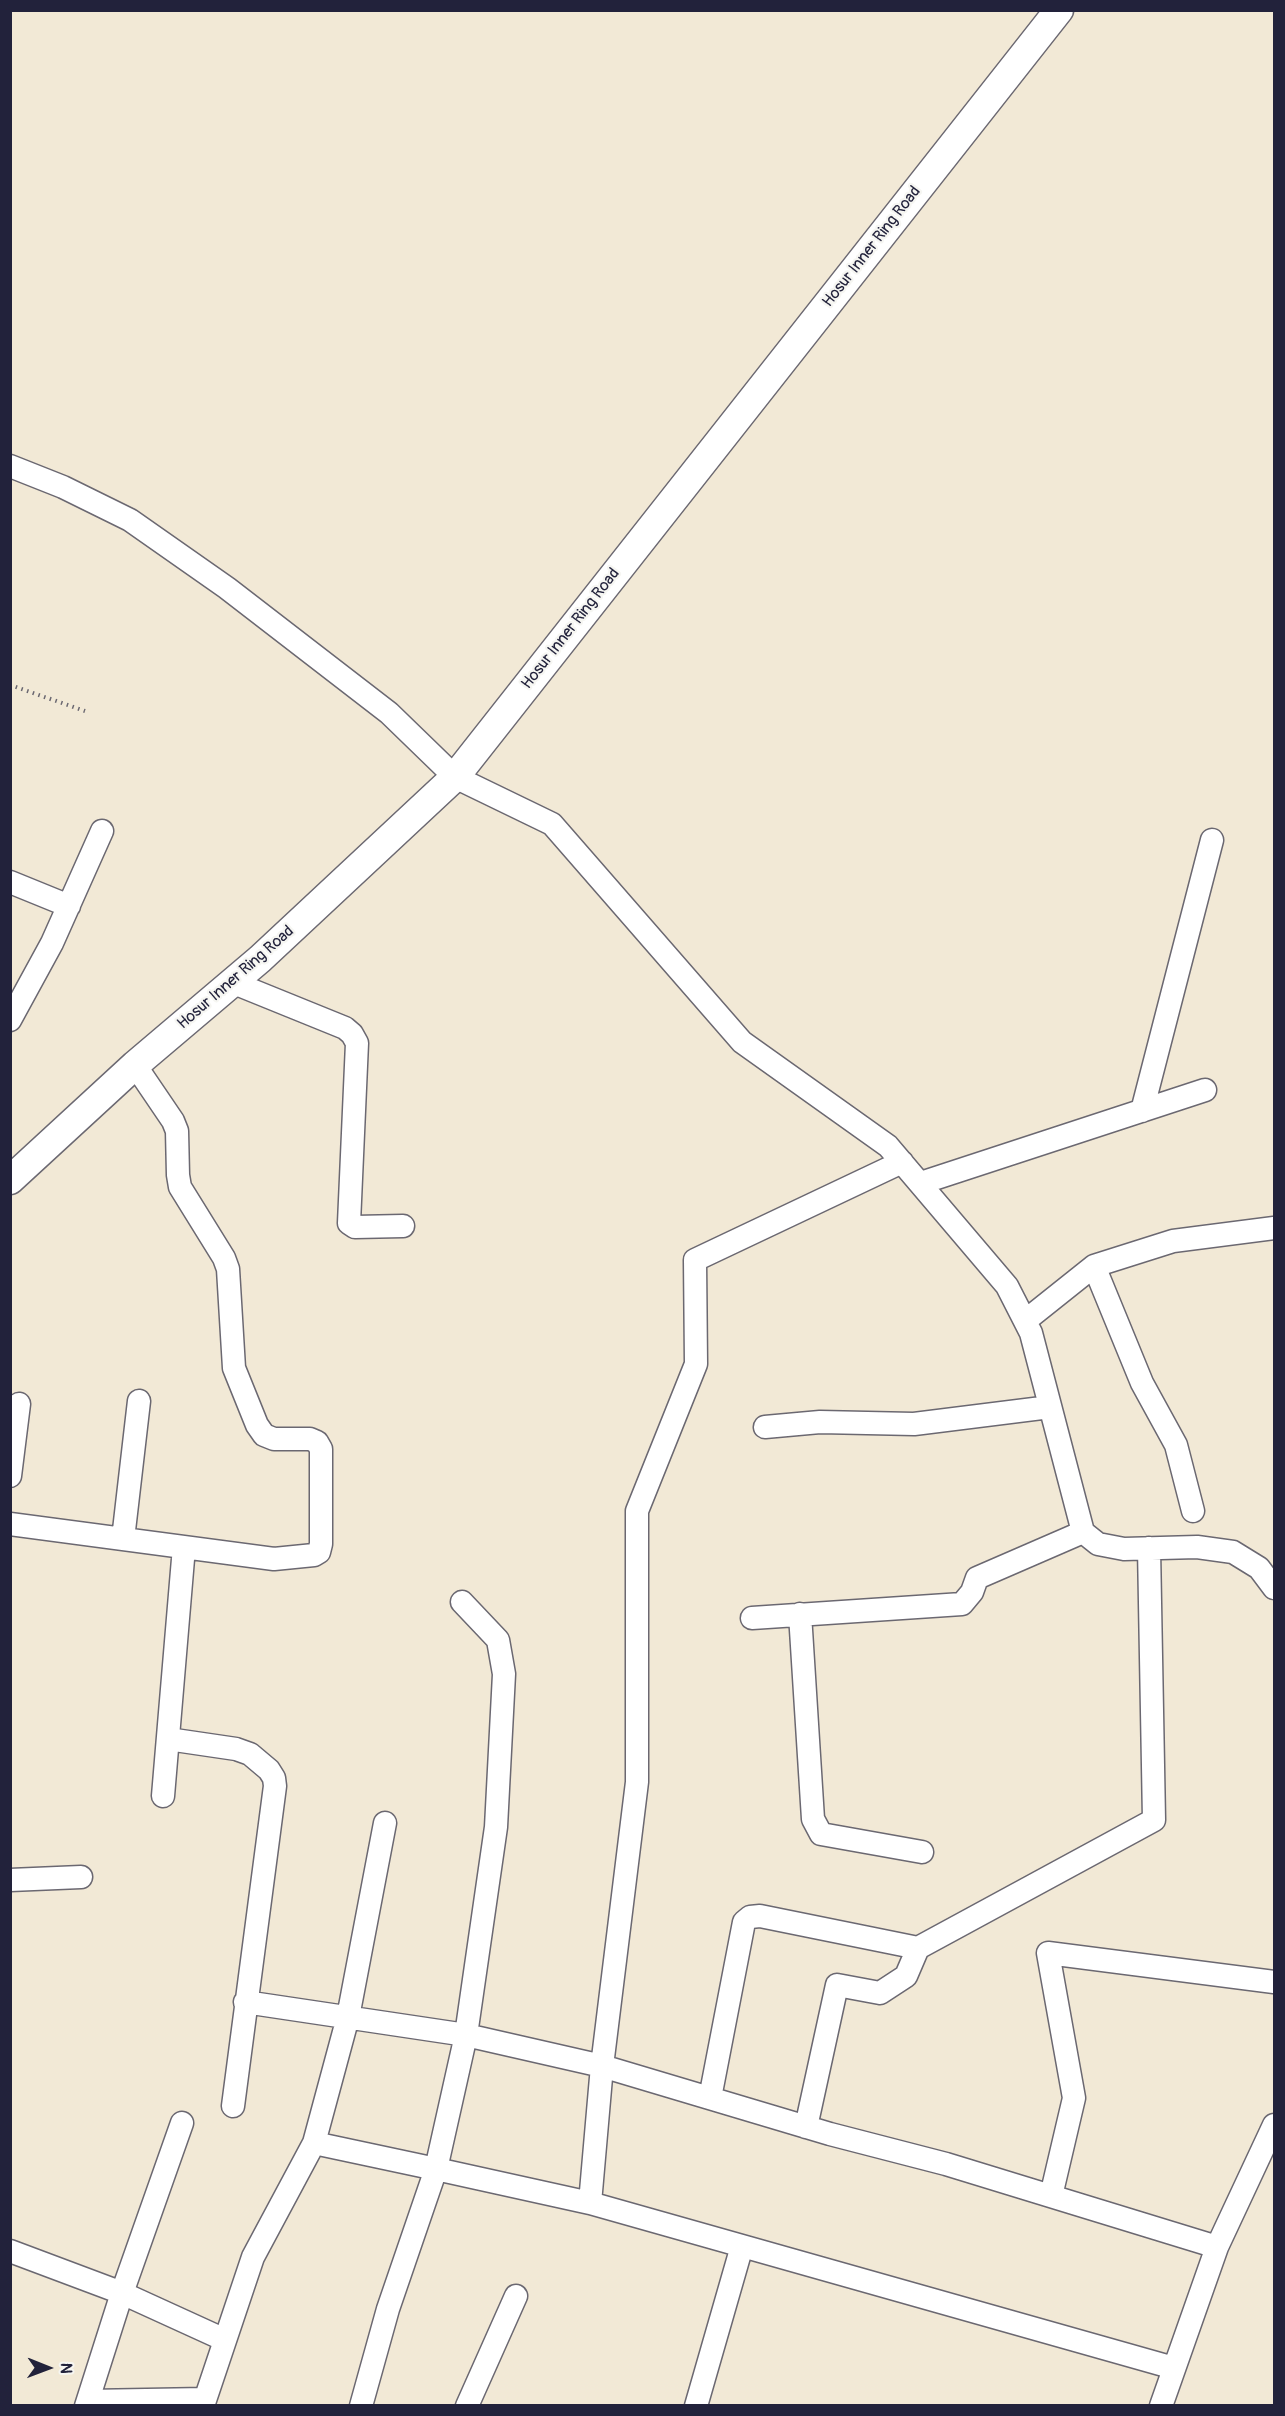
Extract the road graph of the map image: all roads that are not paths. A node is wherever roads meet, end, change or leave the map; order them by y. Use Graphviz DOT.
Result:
graph roads {
  1 [pos="1059,10"];
  2 [pos="10,466"];
  3 [pos="454,777"];
  4 [pos="102,831"];
  5 [pos="1212,840"];
  6 [pos="10,882"];
  7 [pos="69,906"];
  8 [pos="234,983"];
  9 [pos="10,1020"];
  10 [pos="135,1065"];
  11 [pos="1205,1090"];
  12 [pos="1142,1111"];
  13 [pos="902,1162"];
  14 [pos="10,1180"];
  15 [pos="921,1183"];
  16 [pos="403,1226"];
  17 [pos="1275,1228"];
  18 [pos="1094,1266"];
  19 [pos="1025,1321"];
  20 [pos="139,1401"];
  21 [pos="19,1404"];
  22 [pos="1050,1407"];
  23 [pos="765,1427"];
  24 [pos="10,1476"];
  25 [pos="1193,1511"];
  26 [pos="10,1524"];
  27 [pos="1083,1532"];
  28 [pos="123,1539"];
  29 [pos="184,1547"];
  30 [pos="1149,1548"];
  31 [pos="1275,1588"];
  32 [pos="462,1602"];
  33 [pos="800,1614"];
  34 [pos="752,1618"];
  35 [pos="168,1739"];
  36 [pos="163,1796"];
  37 [pos="385,1823"];
  38 [pos="922,1852"];
  39 [pos="81,1877"];
  40 [pos="10,1880"];
  41 [pos="918,1948"];
  42 [pos="1275,1982"];
  43 [pos="245,2002"];
  44 [pos="348,2017"];
  45 [pos="466,2035"];
  46 [pos="602,2066"];
  47 [pos="710,2098"];
  48 [pos="233,2106"];
  49 [pos="182,2123"];
  50 [pos="1275,2125"];
  51 [pos="806,2127"];
  52 [pos="314,2143"];
  53 [pos="436,2169"];
  54 [pos="1052,2196"];
  55 [pos="590,2203"];
  56 [pos="742,2246"];
  57 [pos="1217,2247"];
  58 [pos="10,2252"];
  59 [pos="122,2293"];
  60 [pos="516,2296"];
  61 [pos="225,2340"];
  62 [pos="1174,2368"];
  63 [pos="204,2402"];
  64 [pos="87,2404"];
  65 [pos="1163,2405"];
  66 [pos="361,2406"];
  67 [pos="467,2406"];
  68 [pos="696,2406"];
  1 -- 3 [label="main road, Hosur Inner Ring Road"];
  2 -- 3 [label="street"];
  3 -- 8 [label="main road, Hosur Inner Ring Road"];
  3 -- 13 [label="street"];
  4 -- 7 [label="street"];
  5 -- 12 [label="street"];
  6 -- 7 [label="street"];
  7 -- 9 [label="street"];
  8 -- 10 [label="main road, Hosur Inner Ring Road"];
  8 -- 16 [label="street"];
  10 -- 14 [label="main road, Hosur Inner Ring Road"];
  10 -- 29 [label="street"];
  11 -- 12 [label="street"];
  12 -- 15 [label="street"];
  13 -- 15 [label="street"];
  13 -- 46 [label="street"];
  15 -- 19 [label="street"];
  17 -- 18 [label="street"];
  18 -- 19 [label="street"];
  18 -- 25 [label="street"];
  19 -- 22 [label="street"];
  20 -- 28 [label="street"];
  21 -- 24 [label="street"];
  22 -- 23 [label="street"];
  22 -- 27 [label="street"];
  26 -- 28 [label="street"];
  27 -- 30 [label="street"];
  27 -- 33 [label="street"];
  28 -- 29 [label="street"];
  29 -- 35 [label="street"];
  30 -- 31 [label="street"];
  30 -- 41 [label="street"];
  32 -- 45 [label="street"];
  33 -- 34 [label="street"];
  33 -- 38 [label="street"];
  35 -- 36 [label="street"];
  35 -- 43 [label="street"];
  37 -- 44 [label="street"];
  39 -- 40 [label="street"];
  41 -- 47 [label="street"];
  41 -- 51 [label="street"];
  42 -- 54 [label="street"];
  43 -- 44 [label="street"];
  43 -- 48 [label="street"];
  44 -- 45 [label="street"];
  44 -- 52 [label="street"];
  45 -- 46 [label="street"];
  45 -- 53 [label="street"];
  46 -- 47 [label="street"];
  46 -- 55 [label="street"];
  47 -- 51 [label="street"];
  49 -- 59 [label="street"];
  50 -- 57 [label="street"];
  51 -- 54 [label="street"];
  52 -- 53 [label="street"];
  52 -- 61 [label="street"];
  53 -- 55 [label="street"];
  53 -- 66 [label="street"];
  54 -- 57 [label="street"];
  55 -- 56 [label="street"];
  56 -- 62 [label="street"];
  56 -- 68 [label="street"];
  57 -- 62 [label="street"];
  58 -- 59 [label="street"];
  59 -- 61 [label="street"];
  59 -- 64 [label="street"];
  60 -- 67 [label="street"];
  61 -- 63 [label="street"];
  62 -- 65 [label="street"];
  63 -- 64 [label="street"];
}
